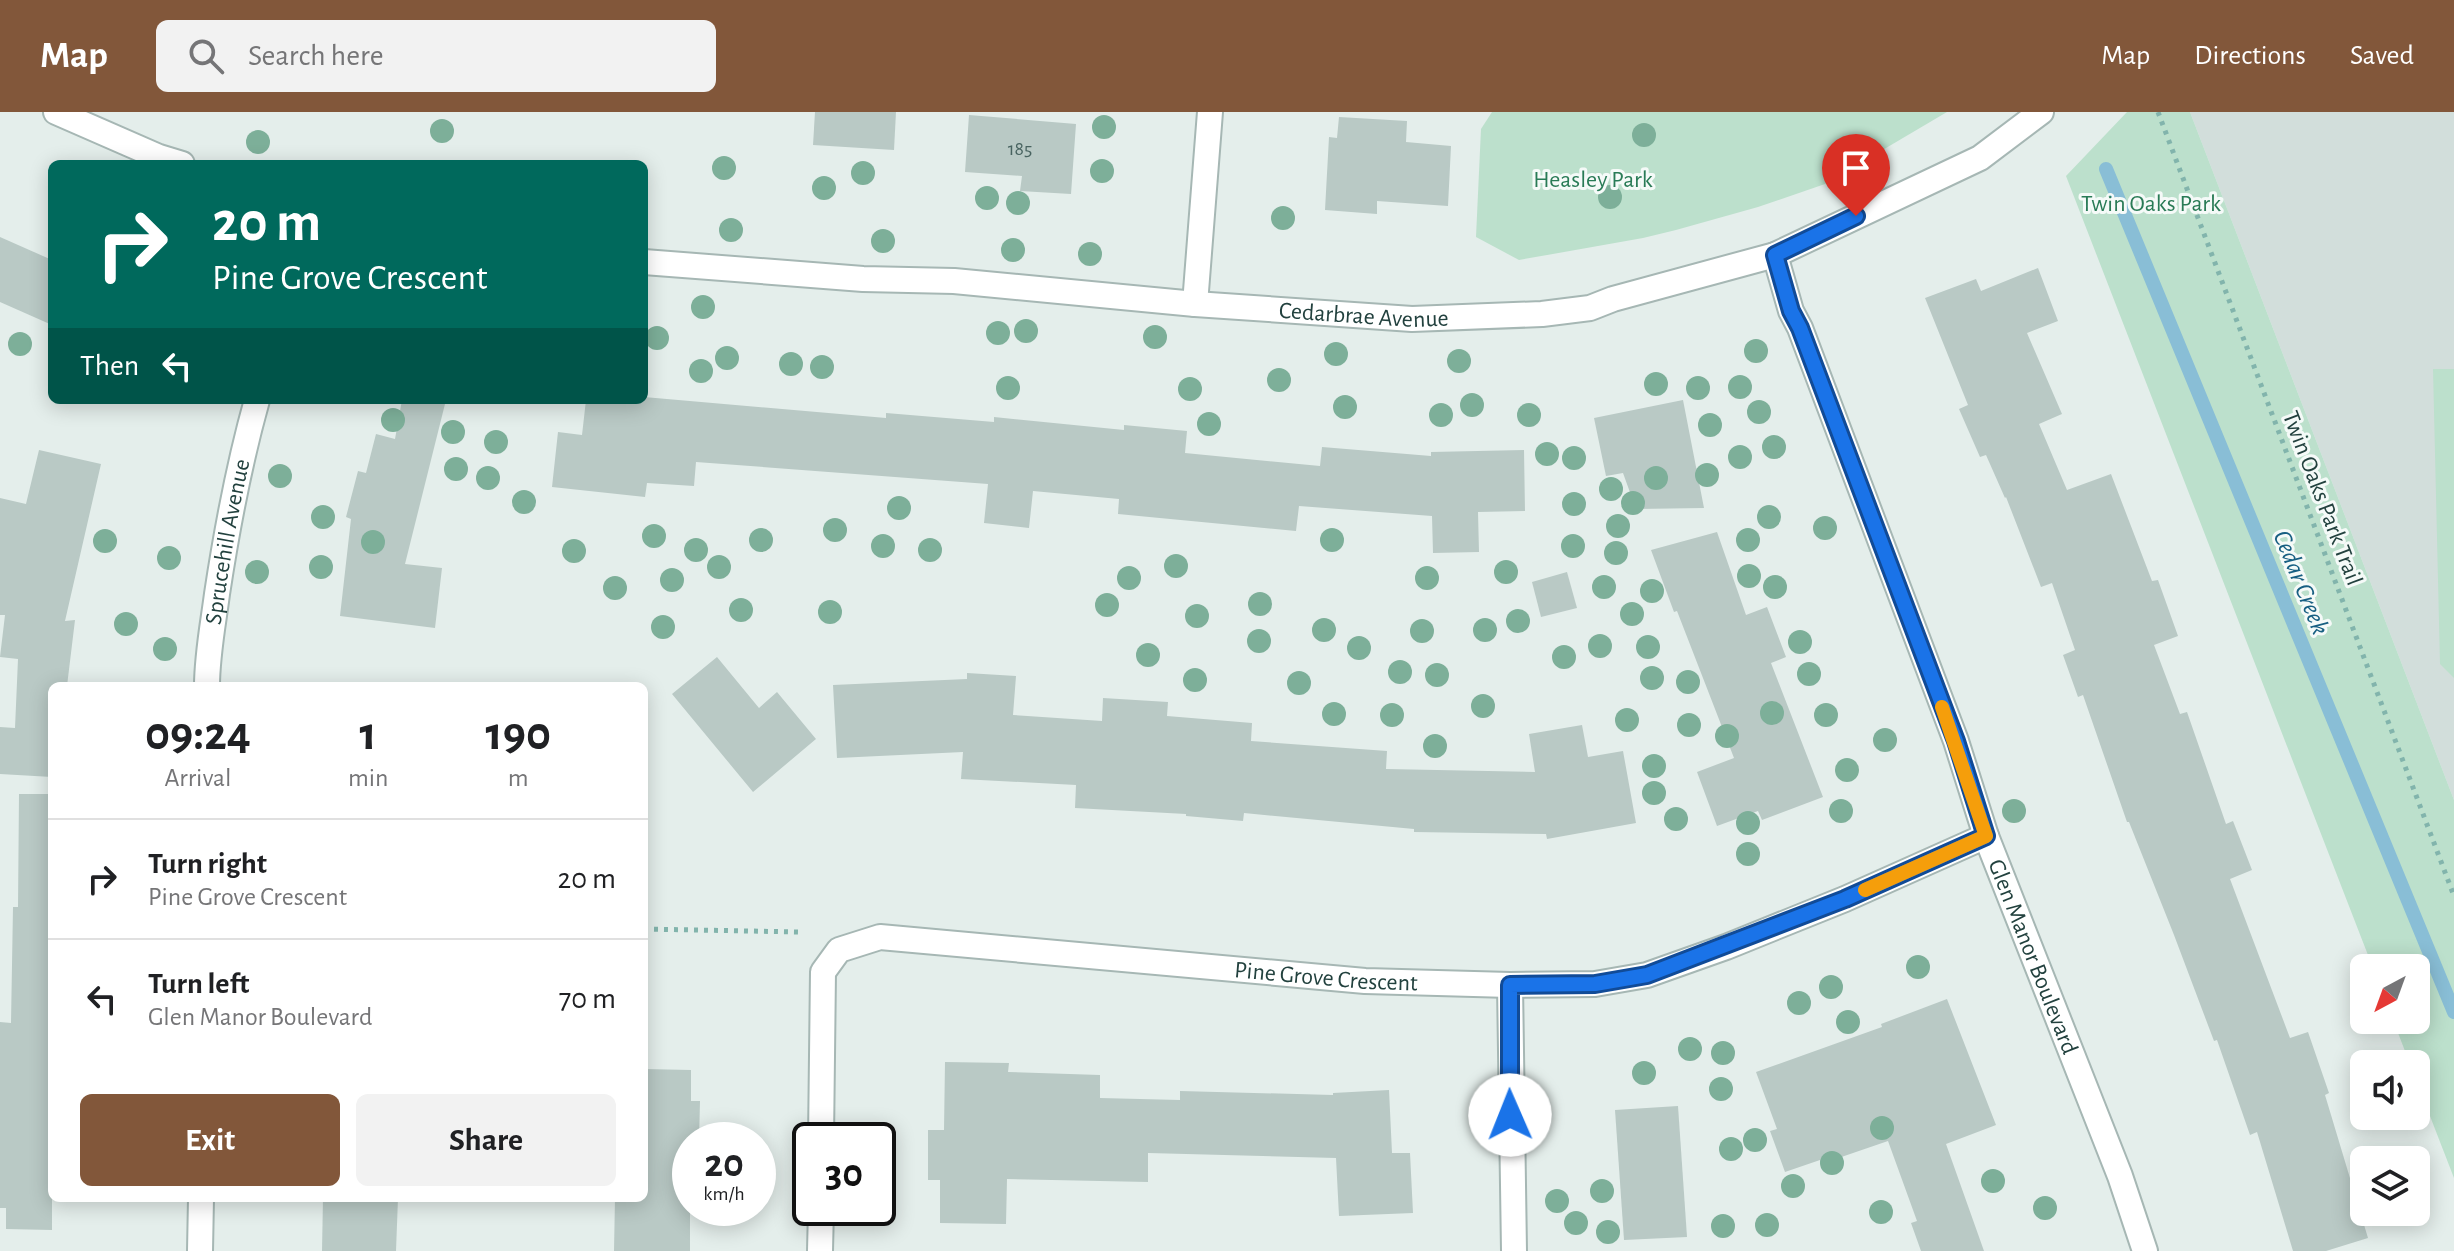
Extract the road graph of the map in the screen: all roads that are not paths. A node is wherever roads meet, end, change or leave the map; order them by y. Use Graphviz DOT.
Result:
graph roads {
  1 [pos="56,112"];
  2 [pos="1210,112"];
  3 [pos="2041,112"];
  4 [pos="172,160"];
  5 [pos="1775,255"];
  6 [pos="648,262"];
  7 [pos="1195,304"];
  8 [pos="256,404"];
  9 [pos="207,682"];
  10 [pos="1986,836"];
  11 [pos="1510,985"];
  12 [pos="821,1122"];
  13 [pos="201,1202"];
  14 [pos="821,1226"];
  15 [pos="200,1251"];
  16 [pos="820,1251"];
  17 [pos="1514,1251"];
  18 [pos="2145,1251"];
  1 -- 4 [label="street"];
  2 -- 7 [label="street"];
  3 -- 5 [label="street, Cedarbrae Avenue"];
  5 -- 7 [label="street, Cedarbrae Avenue"];
  5 -- 10 [label="street, Glen Manor Boulevard"];
  6 -- 7 [label="street, Cedarbrae Avenue"];
  8 -- 9 [label="street, Sprucehill Avenue"];
  10 -- 11 [label="street, Pine Grove Crescent"];
  10 -- 18 [label="street, Glen Manor Boulevard"];
  11 -- 12 [label="street, Pine Grove Crescent"];
  11 -- 17 [label="street"];
  13 -- 15 [label="street"];
  14 -- 16 [label="street"];
}
